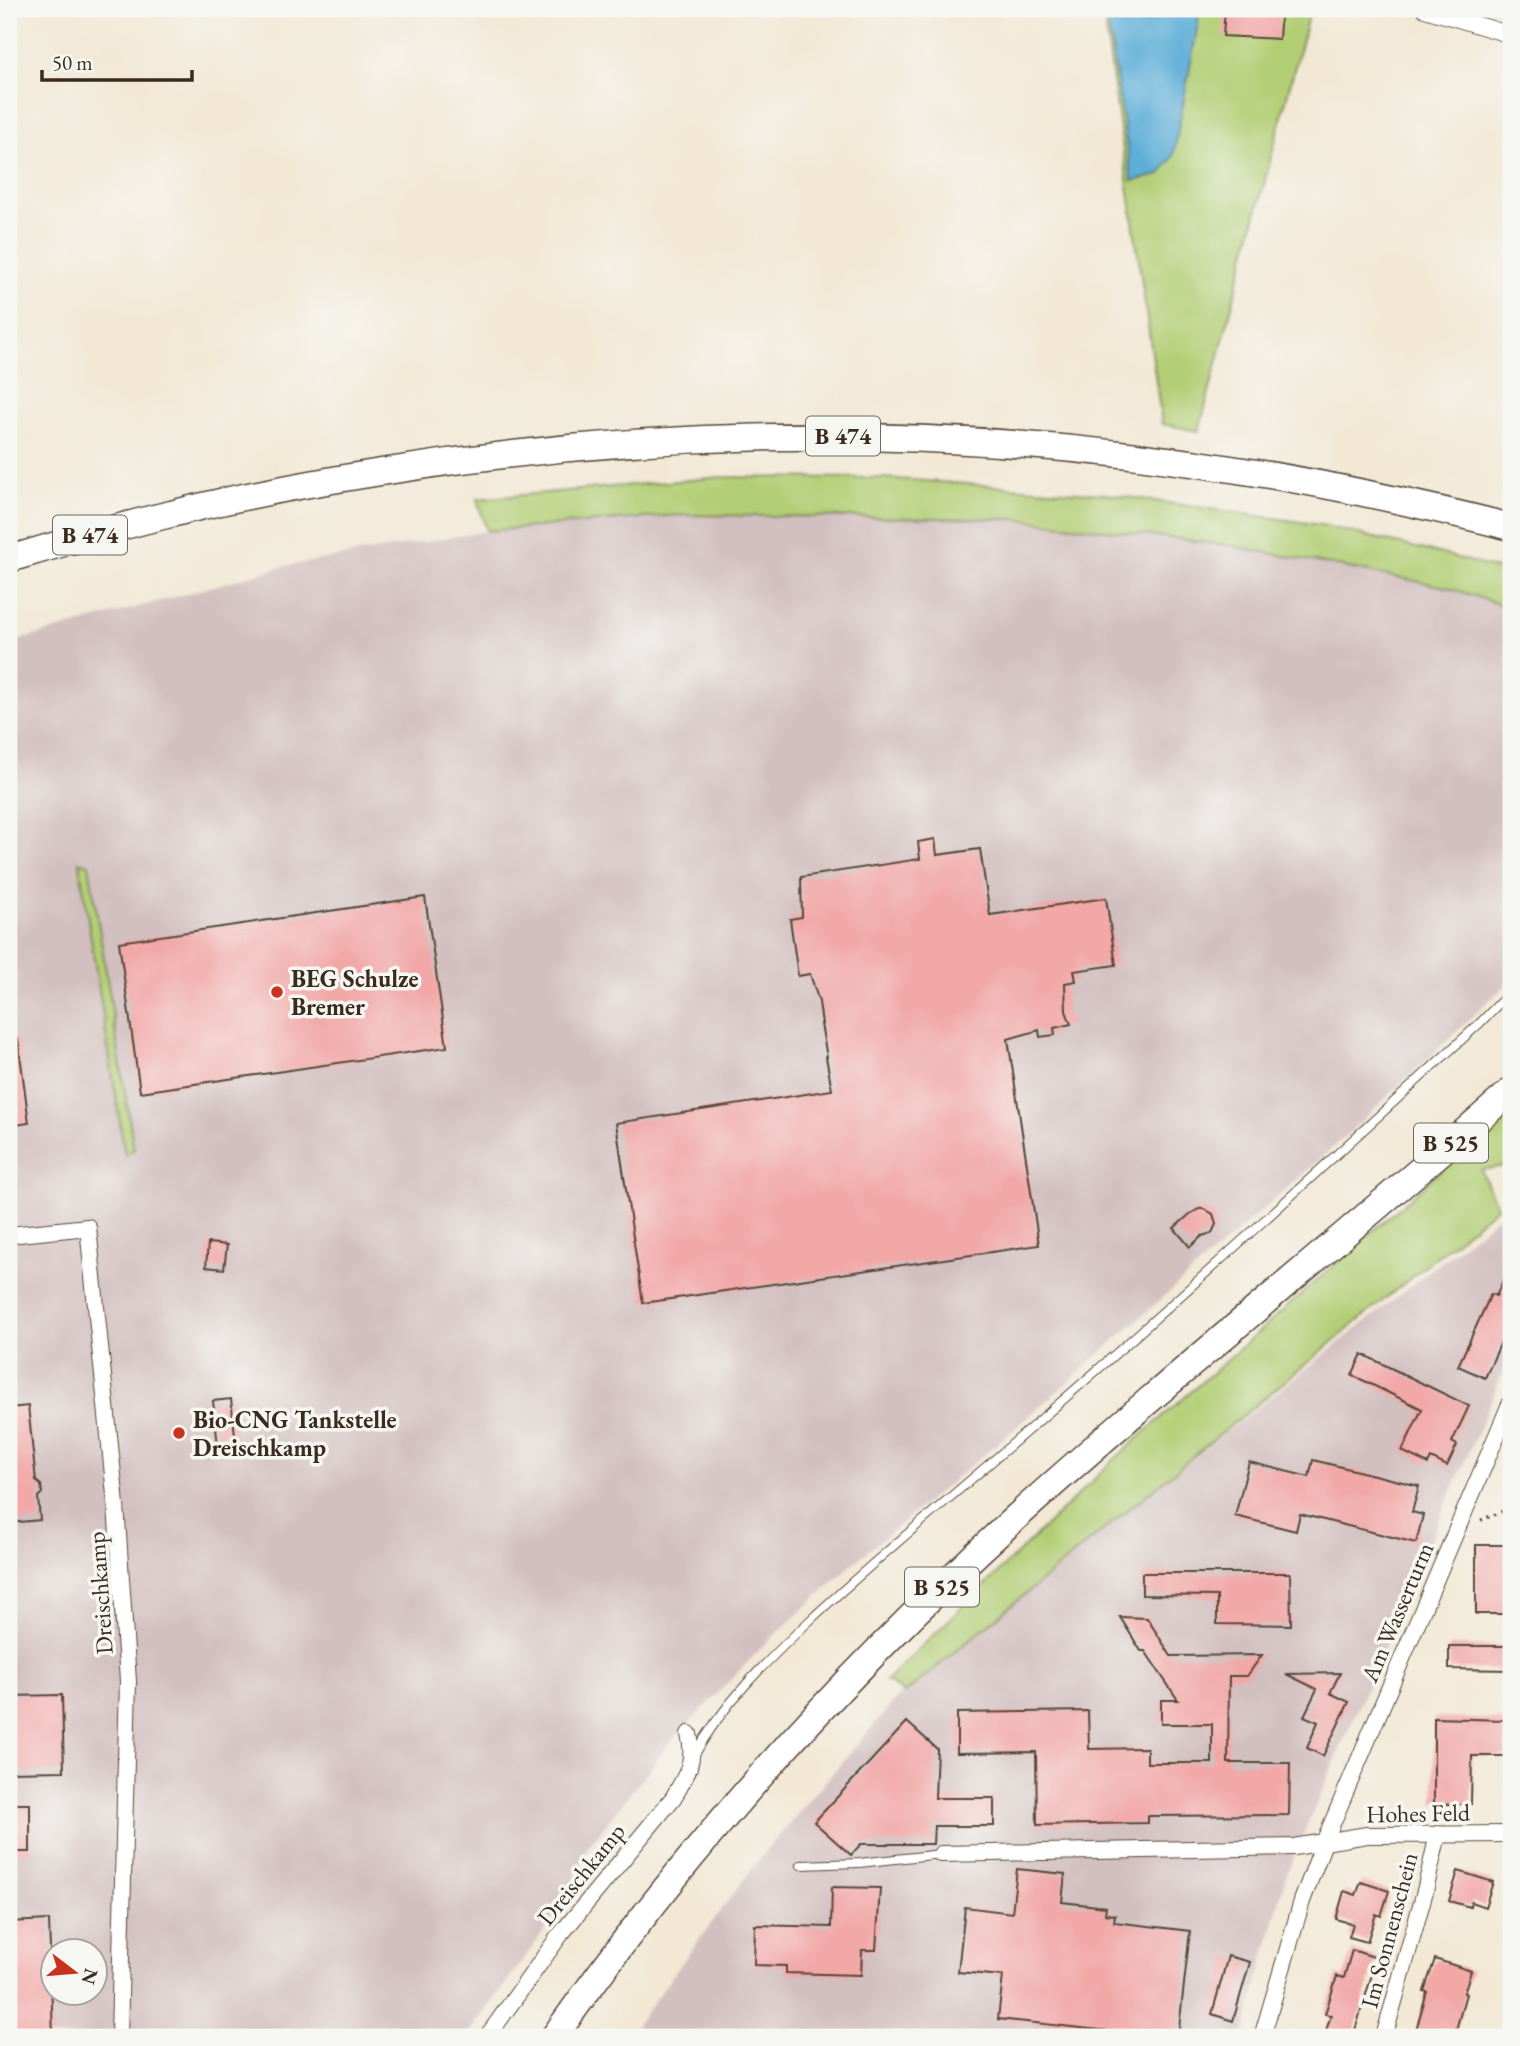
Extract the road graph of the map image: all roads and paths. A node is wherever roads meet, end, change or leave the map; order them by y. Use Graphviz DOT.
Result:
graph roads {
  1 [pos="1425,9"];
  2 [pos="1511,35"];
  3 [pos="1511,527"];
  4 [pos="9,559"];
  5 [pos="1511,991"];
  6 [pos="1511,1090"];
  7 [pos="9,1235"];
  8 [pos="1511,1402"];
  9 [pos="1511,1508"];
  10 [pos="1456,1530"];
  11 [pos="689,1734"];
  12 [pos="691,1761"];
  13 [pos="1511,1834"];
  14 [pos="1438,1835"];
  15 [pos="1325,1840"];
  16 [pos="941,1854"];
  17 [pos="801,1865"];
  18 [pos="119,2037"];
  19 [pos="487,2037"];
  20 [pos="554,2037"];
  21 [pos="1262,2037"];
  22 [pos="1384,2037"];
  1 -- 2 [label="street"];
  3 -- 4 [label="main road, B 474"];
  5 -- 12 [label="lane"];
  6 -- 20 [label="main road, B 525"];
  7 -- 18 [label="street, Dreischkamp"];
  8 -- 10 [label="street, Am Wasserturm"];
  9 -- 10 [label="path"];
  10 -- 15 [label="street, Am Wasserturm"];
  11 -- 12 [label="street, Dreischkamp"];
  12 -- 19 [label="street, Dreischkamp"];
  13 -- 14 [label="street, Hohes Feld"];
  14 -- 15 [label="street, Hohes Feld"];
  14 -- 22 [label="street, Im Sonnenschein"];
  15 -- 16 [label="street"];
  15 -- 21 [label="street, Am Wasserturm"];
  16 -- 17 [label="lane"];
}
